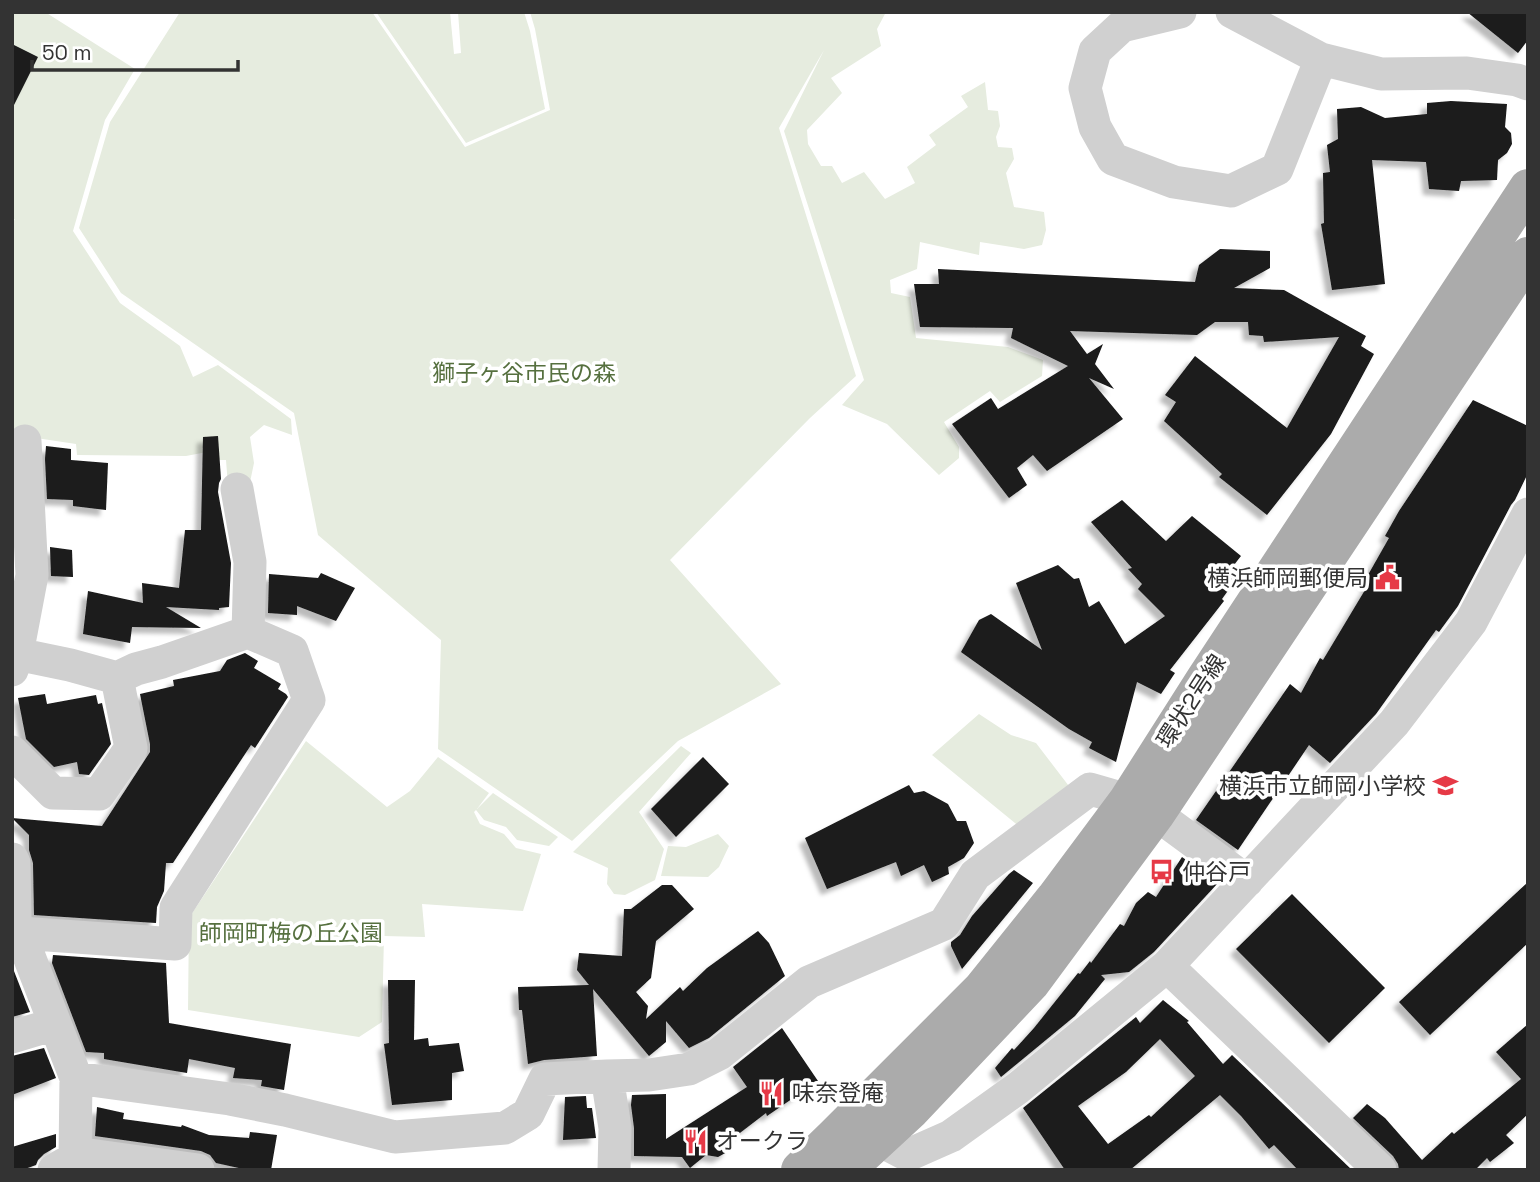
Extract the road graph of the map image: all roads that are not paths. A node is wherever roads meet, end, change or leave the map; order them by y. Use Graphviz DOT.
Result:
graph roads {
  1 [pos="1180,12"];
  2 [pos="1232,12"];
  3 [pos="1321,59"];
  4 [pos="1528,83"];
  5 [pos="1528,188"];
  6 [pos="1528,256"];
  7 [pos="25,441"];
  8 [pos="237,489"];
  9 [pos="1528,514"];
  10 [pos="247,632"];
  11 [pos="14,659"];
  12 [pos="117,678"];
  13 [pos="12,752"];
  14 [pos="1142,807"];
  15 [pos="12,859"];
  16 [pos="1247,881"];
  17 [pos="20,933"];
  18 [pos="1167,966"];
  19 [pos="55,1024"];
  20 [pos="12,1037"];
  21 [pos="607,1076"];
  22 [pos="76,1078"];
  23 [pos="879,1140"];
  24 [pos="839,1154"];
  25 [pos="64,1161"];
  26 [pos="198,1170"];
  27 [pos="614,1170"];
  28 [pos="800,1170"];
  29 [pos="1380,1170"];
  1 -- 3 [label="street"];
  2 -- 3 [label="street"];
  3 -- 4 [label="street"];
  5 -- 14 [label="main road, 環状2号線"];
  6 -- 14 [label="main road, 環状2号線"];
  7 -- 11 [label="street"];
  8 -- 10 [label="street"];
  9 -- 16 [label="street"];
  10 -- 12 [label="street"];
  10 -- 17 [label="street"];
  11 -- 12 [label="street"];
  12 -- 13 [label="street"];
  14 -- 16 [label="street"];
  14 -- 21 [label="street"];
  14 -- 23 [label="main road, 環状2号線"];
  14 -- 24 [label="main road, 環状2号線"];
  15 -- 17 [label="street"];
  16 -- 18 [label="street"];
  17 -- 19 [label="street"];
  18 -- 23 [label="street"];
  18 -- 29 [label="street"];
  19 -- 20 [label="street"];
  19 -- 22 [label="street"];
  21 -- 22 [label="street"];
  21 -- 27 [label="street"];
  22 -- 25 [label="street"];
  23 -- 24 [label="main road, 環状2号線"];
  24 -- 28 [label="main road, 環状2号線"];
  25 -- 26 [label="street"];
}
